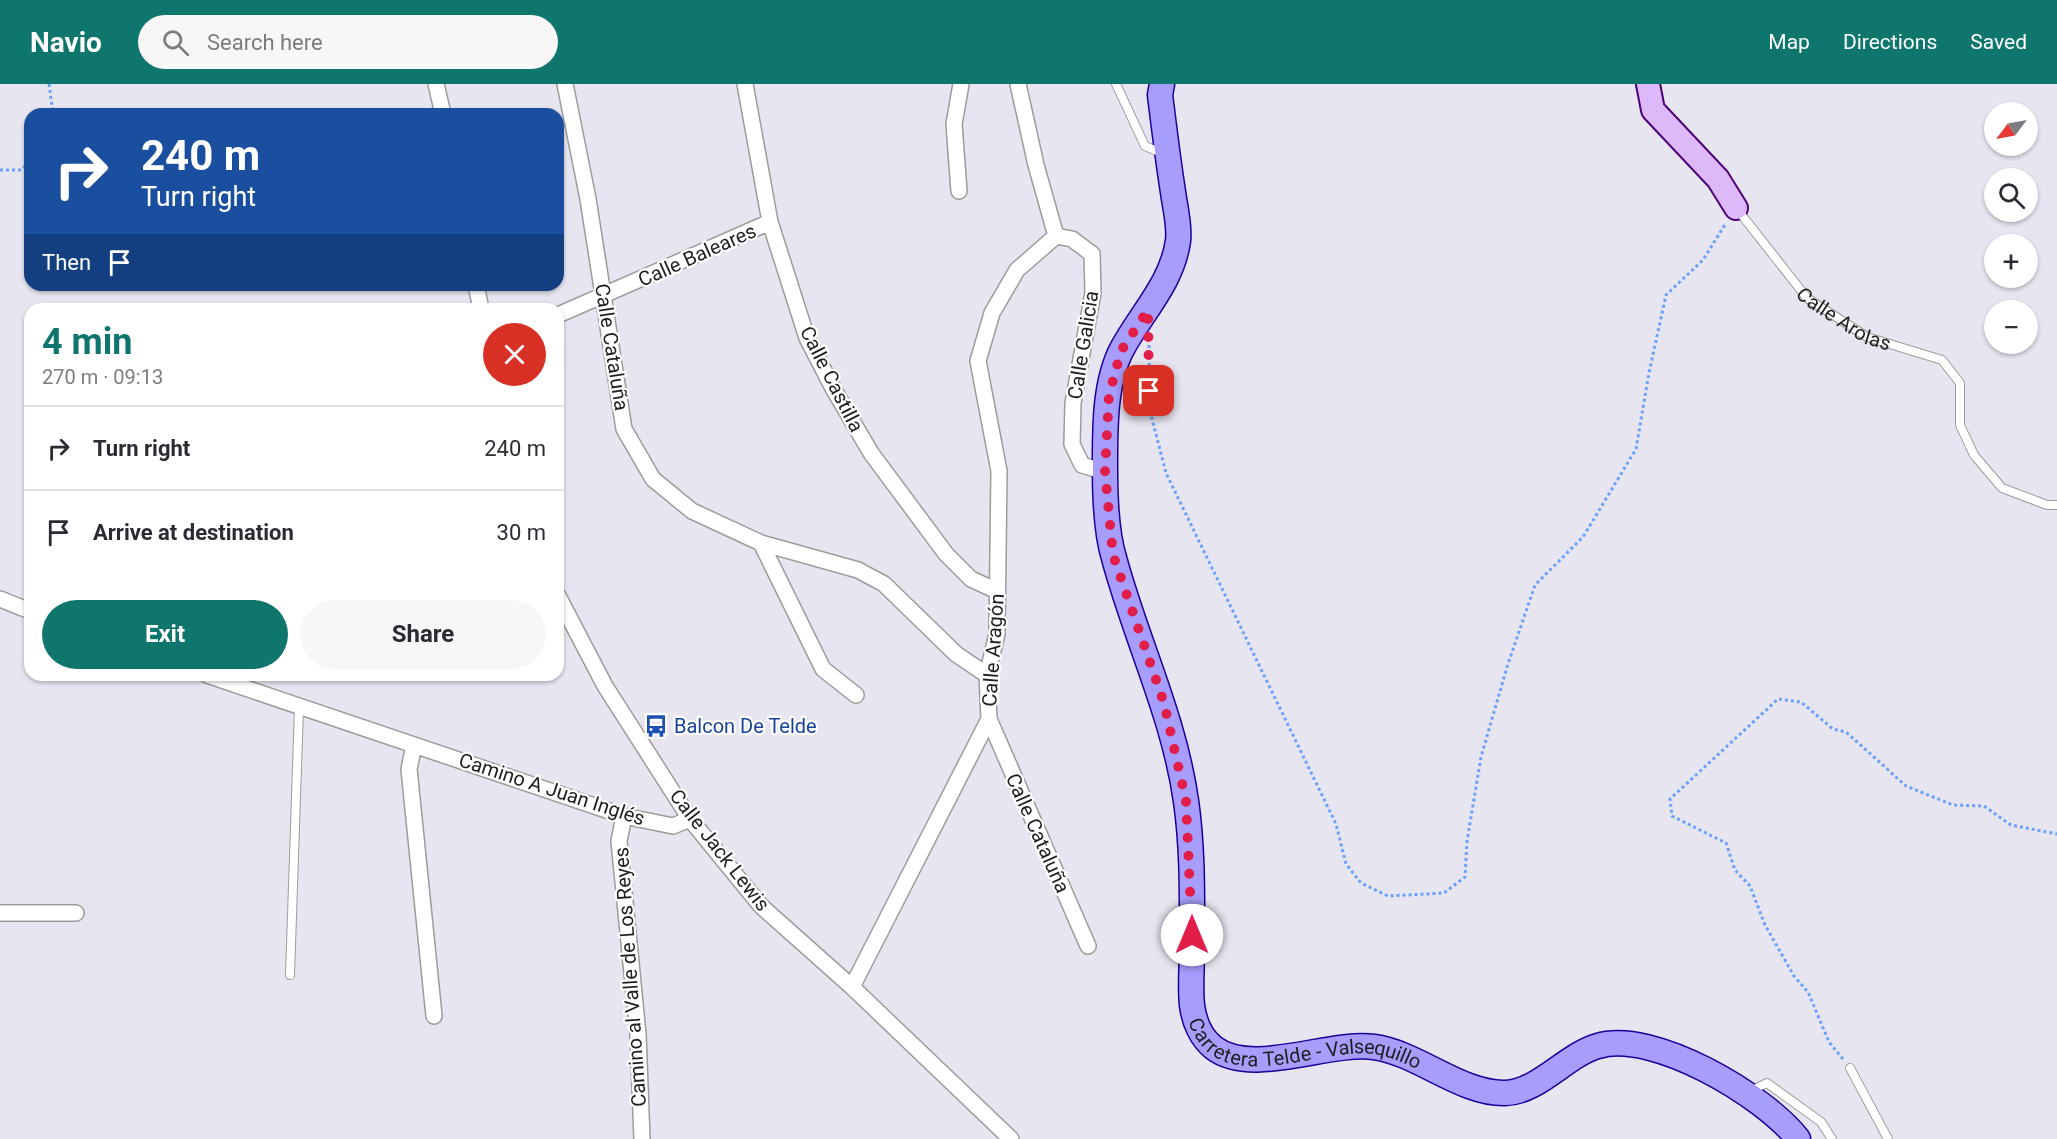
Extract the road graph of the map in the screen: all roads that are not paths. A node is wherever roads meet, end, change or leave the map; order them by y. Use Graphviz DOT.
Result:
graph roads {
  1 [pos="436,84"];
  2 [pos="565,84"];
  3 [pos="745,84"];
  4 [pos="961,84"];
  5 [pos="1018,84"];
  6 [pos="1116,84"];
  7 [pos="1162,84"];
  8 [pos="1648,84"];
  9 [pos="442,108"];
  10 [pos="1168,155"];
  11 [pos="959,191"];
  12 [pos="1736,208"];
  13 [pos="770,222"];
  14 [pos="1056,236"];
  15 [pos="604,296"];
  16 [pos="564,313"];
  17 [pos="1105,472"];
  18 [pos="2057,505"];
  19 [pos="761,543"];
  20 [pos="997,591"];
  21 [pos="0,599"];
  22 [pos="564,607"];
  23 [pos="24,608"];
  24 [pos="987,675"];
  25 [pos="224,681"];
  26 [pos="856,695"];
  27 [pos="299,708"];
  28 [pos="989,719"];
  29 [pos="414,745"];
  30 [pos="624,816"];
  31 [pos="690,819"];
  32 [pos="0,913"];
  33 [pos="76,913"];
  34 [pos="1088,946"];
  35 [pos="290,975"];
  36 [pos="852,987"];
  37 [pos="434,1016"];
  38 [pos="1850,1068"];
  39 [pos="1747,1092"];
  40 [pos="642,1139"];
  41 [pos="1011,1139"];
  42 [pos="1798,1139"];
  43 [pos="1832,1139"];
  44 [pos="1888,1139"];
  1 -- 9 [label="street"];
  2 -- 15 [label="street, Calle Cataluña"];
  3 -- 13 [label="street, Calle Castilla"];
  4 -- 11 [label="street"];
  5 -- 14 [label="street"];
  6 -- 10 [label="lane"];
  7 -- 10 [label="main road, Carretera Telde - Valsequillo"];
  8 -- 12 [label="street, Calle Arolas"];
  10 -- 17 [label="main road, Carretera Telde - Valsequillo"];
  12 -- 18 [label="lane, Calle Arolas"];
  13 -- 15 [label="street, Calle Baleares"];
  13 -- 20 [label="street, Calle Castilla"];
  14 -- 17 [label="street, Calle Galicia"];
  14 -- 20 [label="street, Calle Aragón"];
  15 -- 16 [label="street, Calle Baleares"];
  15 -- 19 [label="street, Calle Cataluña"];
  17 -- 39 [label="main road, Carretera Telde - Valsequillo"];
  19 -- 24 [label="street, Calle Cataluña"];
  19 -- 26 [label="street"];
  20 -- 24 [label="street, Calle Aragón"];
  21 -- 23 [label="street"];
  22 -- 31 [label="street, Calle Jack Lewis"];
  24 -- 28 [label="street, Calle Aragón"];
  25 -- 27 [label="street, Camino A Juan Inglés"];
  27 -- 29 [label="street, Camino A Juan Inglés"];
  27 -- 35 [label="lane"];
  28 -- 34 [label="street, Calle Cataluña"];
  28 -- 36 [label="street, Calle Aragón"];
  29 -- 30 [label="street, Camino A Juan Inglés"];
  29 -- 37 [label="street"];
  30 -- 31 [label="street, Camino A Juan Inglés"];
  30 -- 40 [label="street, Camino al Valle de Los Reyes"];
  31 -- 36 [label="street, Calle Jack Lewis"];
  32 -- 33 [label="street"];
  36 -- 41 [label="street, Calle Jack Lewis"];
  38 -- 44 [label="lane"];
  39 -- 42 [label="main road, Carretera Telde - Valsequillo"];
  39 -- 43 [label="lane"];
}
